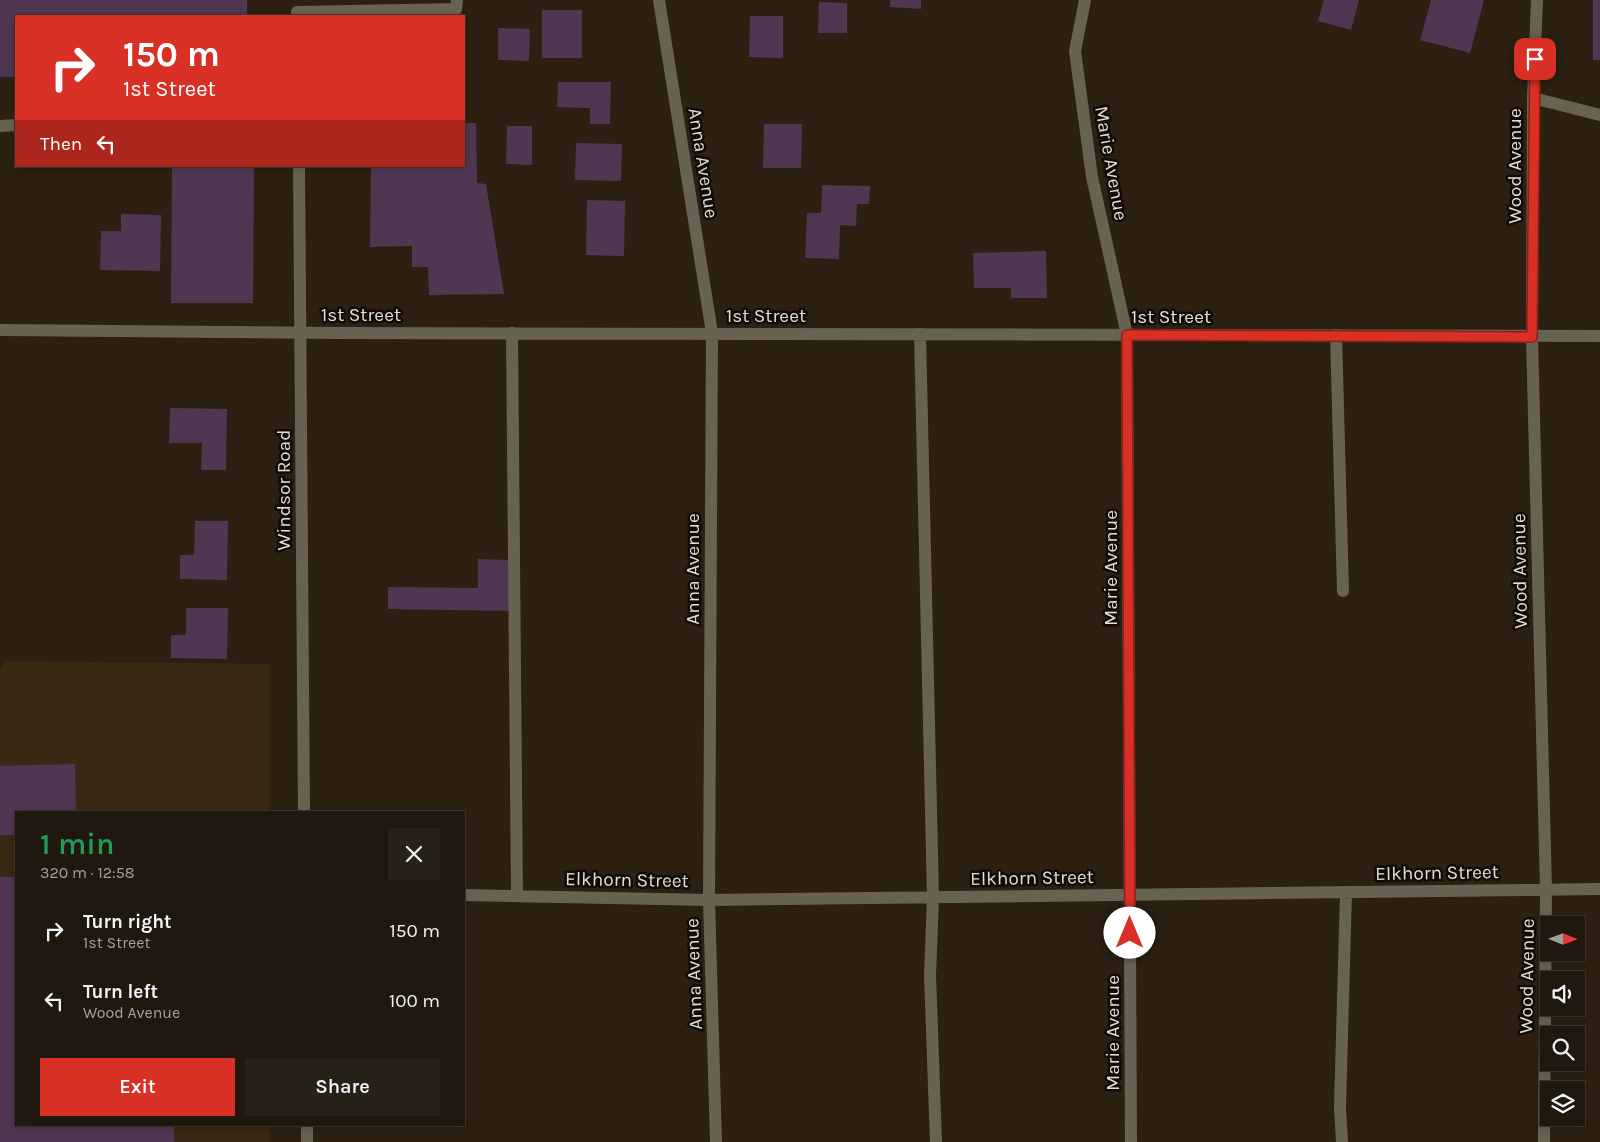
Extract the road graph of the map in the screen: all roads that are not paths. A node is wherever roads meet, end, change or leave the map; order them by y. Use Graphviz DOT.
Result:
graph roads {
  1 [pos="457,0"];
  2 [pos="659,0"];
  3 [pos="1085,0"];
  4 [pos="1537,0"];
  5 [pos="297,9"];
  6 [pos="1534,98"];
  7 [pos="1600,115"];
  8 [pos="15,125"];
  9 [pos="0,126"];
  10 [pos="298,167"];
  11 [pos="2,333"];
  12 [pos="300,333"];
  13 [pos="512,333"];
  14 [pos="712,333"];
  15 [pos="920,334"];
  16 [pos="1127,335"];
  17 [pos="1336,335"];
  18 [pos="1600,336"];
  19 [pos="1532,337"];
  20 [pos="1343,591"];
  21 [pos="304,811"];
  22 [pos="1600,889"];
  23 [pos="1546,890"];
  24 [pos="1346,892"];
  25 [pos="1130,894"];
  26 [pos="465,895"];
  27 [pos="517,896"];
  28 [pos="933,897"];
  29 [pos="709,900"];
  30 [pos="307,1126"];
  31 [pos="307,1142"];
  32 [pos="716,1142"];
  33 [pos="936,1142"];
  34 [pos="1131,1142"];
  35 [pos="1342,1142"];
  36 [pos="1544,1142"];
  1 -- 5 [label="street"];
  2 -- 14 [label="street, Anna Avenue"];
  3 -- 16 [label="street, Marie Avenue"];
  4 -- 6 [label="street, Wood Avenue"];
  6 -- 7 [label="street"];
  6 -- 19 [label="street, Wood Avenue"];
  8 -- 9 [label="street"];
  10 -- 12 [label="street, Windsor Road"];
  11 -- 12 [label="street, 1st Street"];
  12 -- 13 [label="street, 1st Street"];
  12 -- 21 [label="street, Windsor Road"];
  13 -- 14 [label="street, 1st Street"];
  13 -- 27 [label="street"];
  14 -- 15 [label="street, 1st Street"];
  14 -- 29 [label="street, Anna Avenue"];
  15 -- 16 [label="street, 1st Street"];
  15 -- 28 [label="street"];
  16 -- 17 [label="street, 1st Street"];
  16 -- 25 [label="street, Marie Avenue"];
  17 -- 19 [label="street, 1st Street"];
  17 -- 20 [label="street"];
  18 -- 19 [label="street, 1st Street"];
  19 -- 23 [label="street, Wood Avenue"];
  22 -- 23 [label="street, Elkhorn Street"];
  23 -- 24 [label="street, Elkhorn Street"];
  23 -- 36 [label="street, Wood Avenue"];
  24 -- 25 [label="street, Elkhorn Street"];
  24 -- 35 [label="street"];
  25 -- 28 [label="street, Elkhorn Street"];
  25 -- 34 [label="street, Marie Avenue"];
  26 -- 27 [label="street, Elkhorn Street"];
  27 -- 29 [label="street, Elkhorn Street"];
  28 -- 29 [label="street, Elkhorn Street"];
  28 -- 33 [label="street"];
  29 -- 32 [label="street, Anna Avenue"];
  30 -- 31 [label="street"];
}
